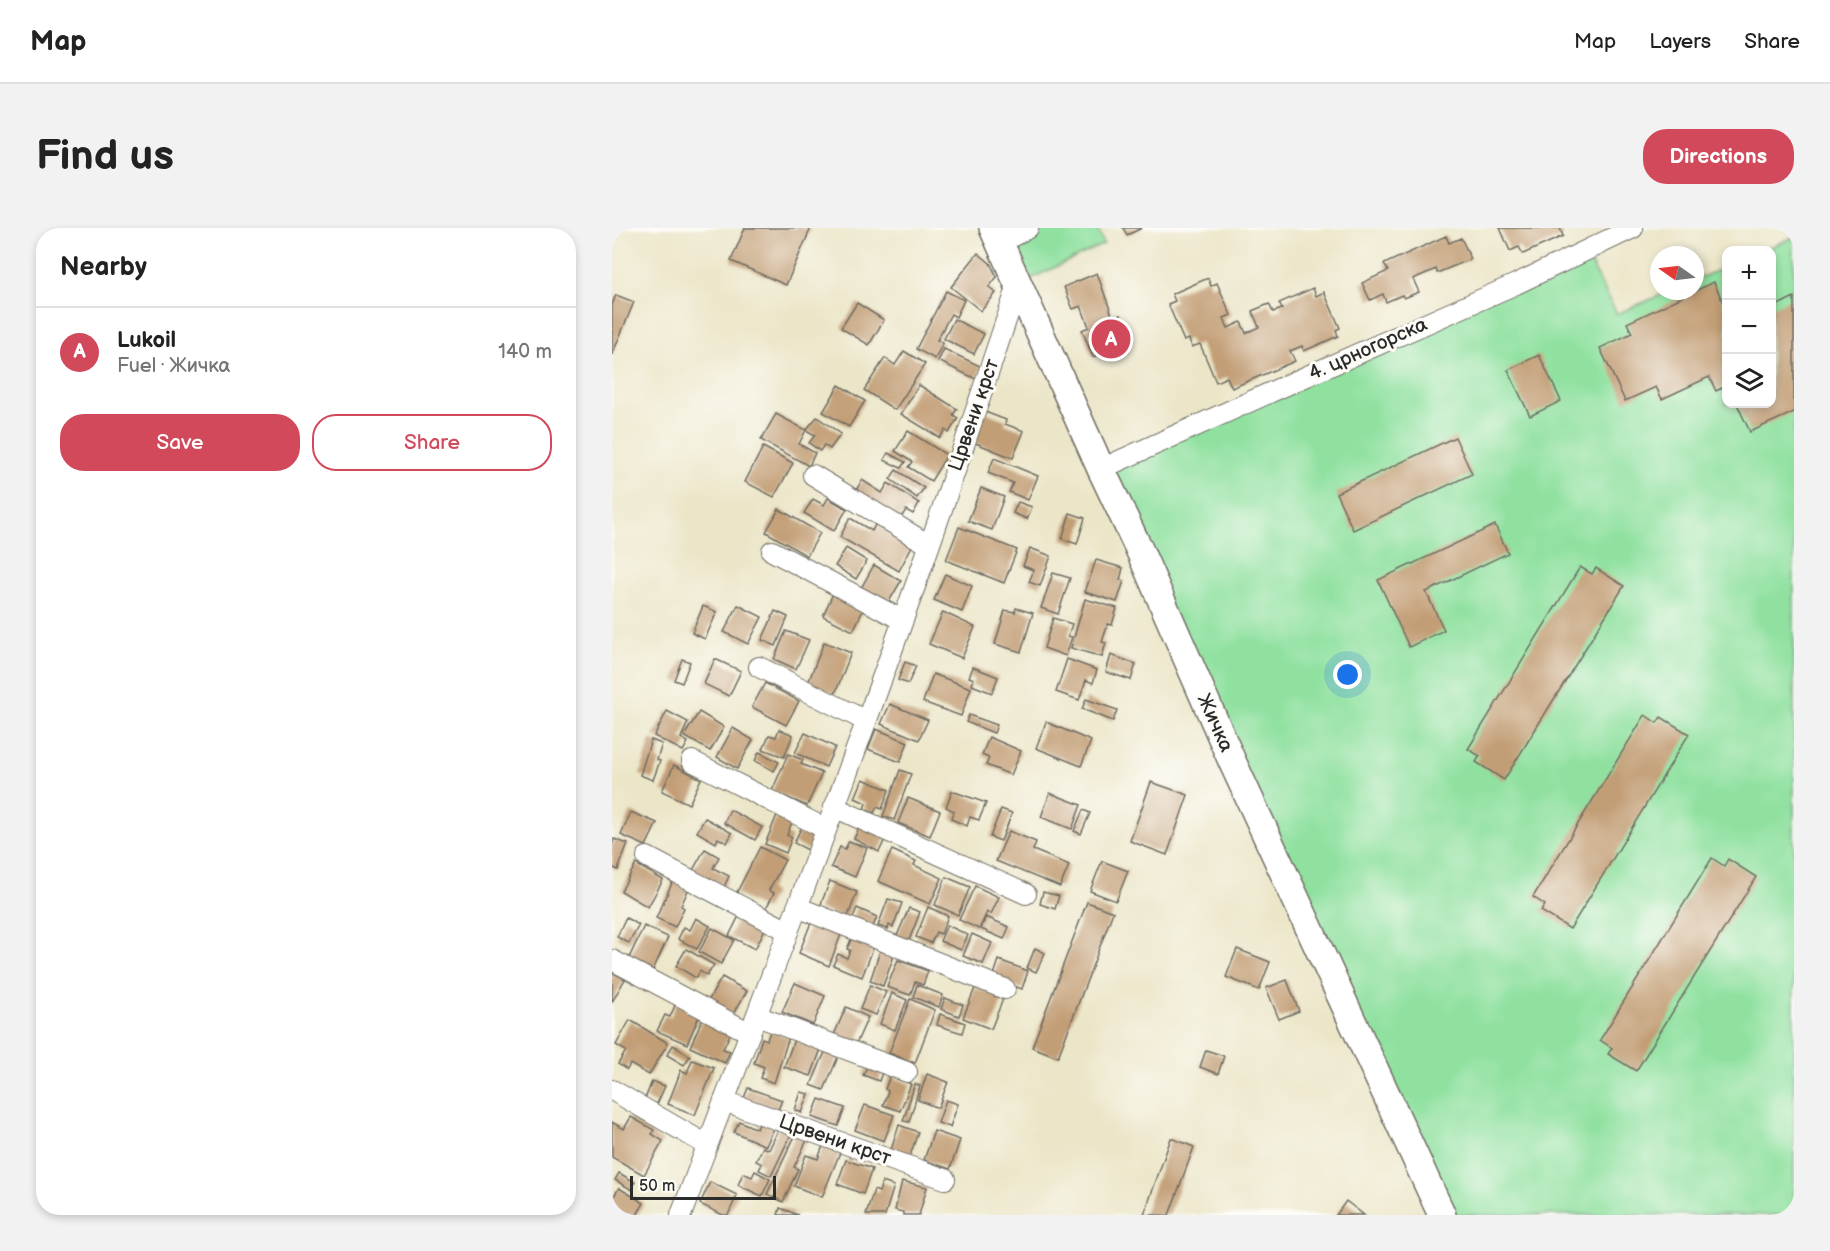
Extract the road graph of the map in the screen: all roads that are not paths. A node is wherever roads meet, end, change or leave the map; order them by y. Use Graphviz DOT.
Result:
graph roads {
  1 [pos="1028,228"];
  2 [pos="1633,228"];
  3 [pos="996,236"];
  4 [pos="1018,285"];
  5 [pos="1101,469"];
  6 [pos="813,475"];
  7 [pos="929,545"];
  8 [pos="772,551"];
  9 [pos="902,620"];
  10 [pos="759,667"];
  11 [pos="866,721"];
  12 [pos="692,761"];
  13 [pos="834,807"];
  14 [pos="826,829"];
  15 [pos="647,857"];
  16 [pos="1026,894"];
  17 [pos="797,907"];
  18 [pos="788,931"];
  19 [pos="612,960"];
  20 [pos="1005,989"];
  21 [pos="753,1024"];
  22 [pos="907,1072"];
  23 [pos="612,1090"];
  24 [pos="724,1101"];
  25 [pos="707,1145"];
  26 [pos="945,1179"];
  27 [pos="681,1215"];
  28 [pos="1442,1215"];
  1 -- 3 [label="street"];
  2 -- 5 [label="street, 4. црногорска"];
  3 -- 4 [label="main road, Жичка"];
  4 -- 5 [label="main road, Жичка"];
  4 -- 7 [label="street, Црвени крст"];
  5 -- 28 [label="main road, Жичка"];
  6 -- 7 [label="street"];
  7 -- 9 [label="street, Црвени крст"];
  8 -- 9 [label="street"];
  9 -- 11 [label="street, Црвени крст"];
  10 -- 11 [label="street"];
  11 -- 13 [label="street, Црвени крст"];
  12 -- 14 [label="street"];
  13 -- 14 [label="street, Црвени крст"];
  13 -- 16 [label="street"];
  14 -- 17 [label="street, Црвени крст"];
  15 -- 18 [label="street"];
  17 -- 18 [label="street, Црвени крст"];
  17 -- 20 [label="street"];
  18 -- 21 [label="street, Црвени крст"];
  19 -- 21 [label="street"];
  21 -- 22 [label="street"];
  21 -- 24 [label="street, Црвени крст"];
  23 -- 25 [label="street"];
  24 -- 25 [label="street, Црвени крст"];
  24 -- 26 [label="street, Црвени крст"];
  25 -- 27 [label="street, Црвени крст"];
}
